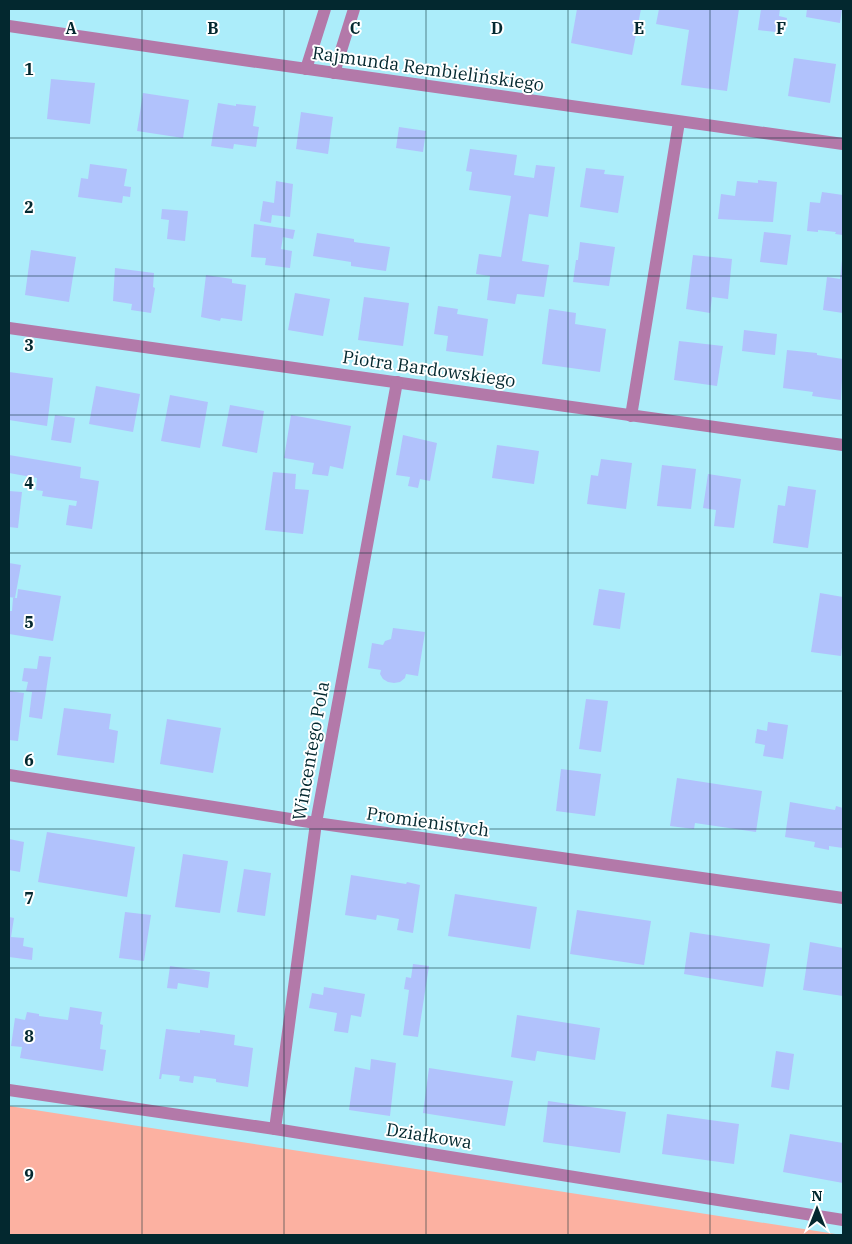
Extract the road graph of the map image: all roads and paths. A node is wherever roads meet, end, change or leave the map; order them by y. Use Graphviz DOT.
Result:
graph roads {
  1 [pos="325,9"];
  2 [pos="354,9"];
  3 [pos="9,26"];
  4 [pos="306,69"];
  5 [pos="334,73"];
  6 [pos="679,122"];
  7 [pos="843,144"];
  8 [pos="9,328"];
  9 [pos="398,382"];
  10 [pos="631,416"];
  11 [pos="843,445"];
  12 [pos="9,775"];
  13 [pos="316,823"];
  14 [pos="843,898"];
  15 [pos="9,1090"];
  16 [pos="275,1129"];
  17 [pos="843,1220"];
  1 -- 4 [label="street"];
  2 -- 5 [label="street"];
  3 -- 4 [label="street, Rajmunda Rembielińskiego"];
  4 -- 5 [label="street, Rajmunda Rembielińskiego"];
  5 -- 6 [label="street, Rajmunda Rembielińskiego"];
  6 -- 7 [label="street, Rajmunda Rembielińskiego"];
  6 -- 10 [label="street"];
  8 -- 9 [label="street, Piotra Bardowskiego"];
  9 -- 10 [label="street, Piotra Bardowskiego"];
  9 -- 13 [label="street, Wincentego Pola"];
  10 -- 11 [label="street, Piotra Bardowskiego"];
  12 -- 13 [label="street, Promienistych"];
  13 -- 14 [label="street, Promienistych"];
  13 -- 16 [label="street, Wincentego Pola"];
  15 -- 16 [label="street, Działkowa"];
  16 -- 17 [label="street, Działkowa"];
}
